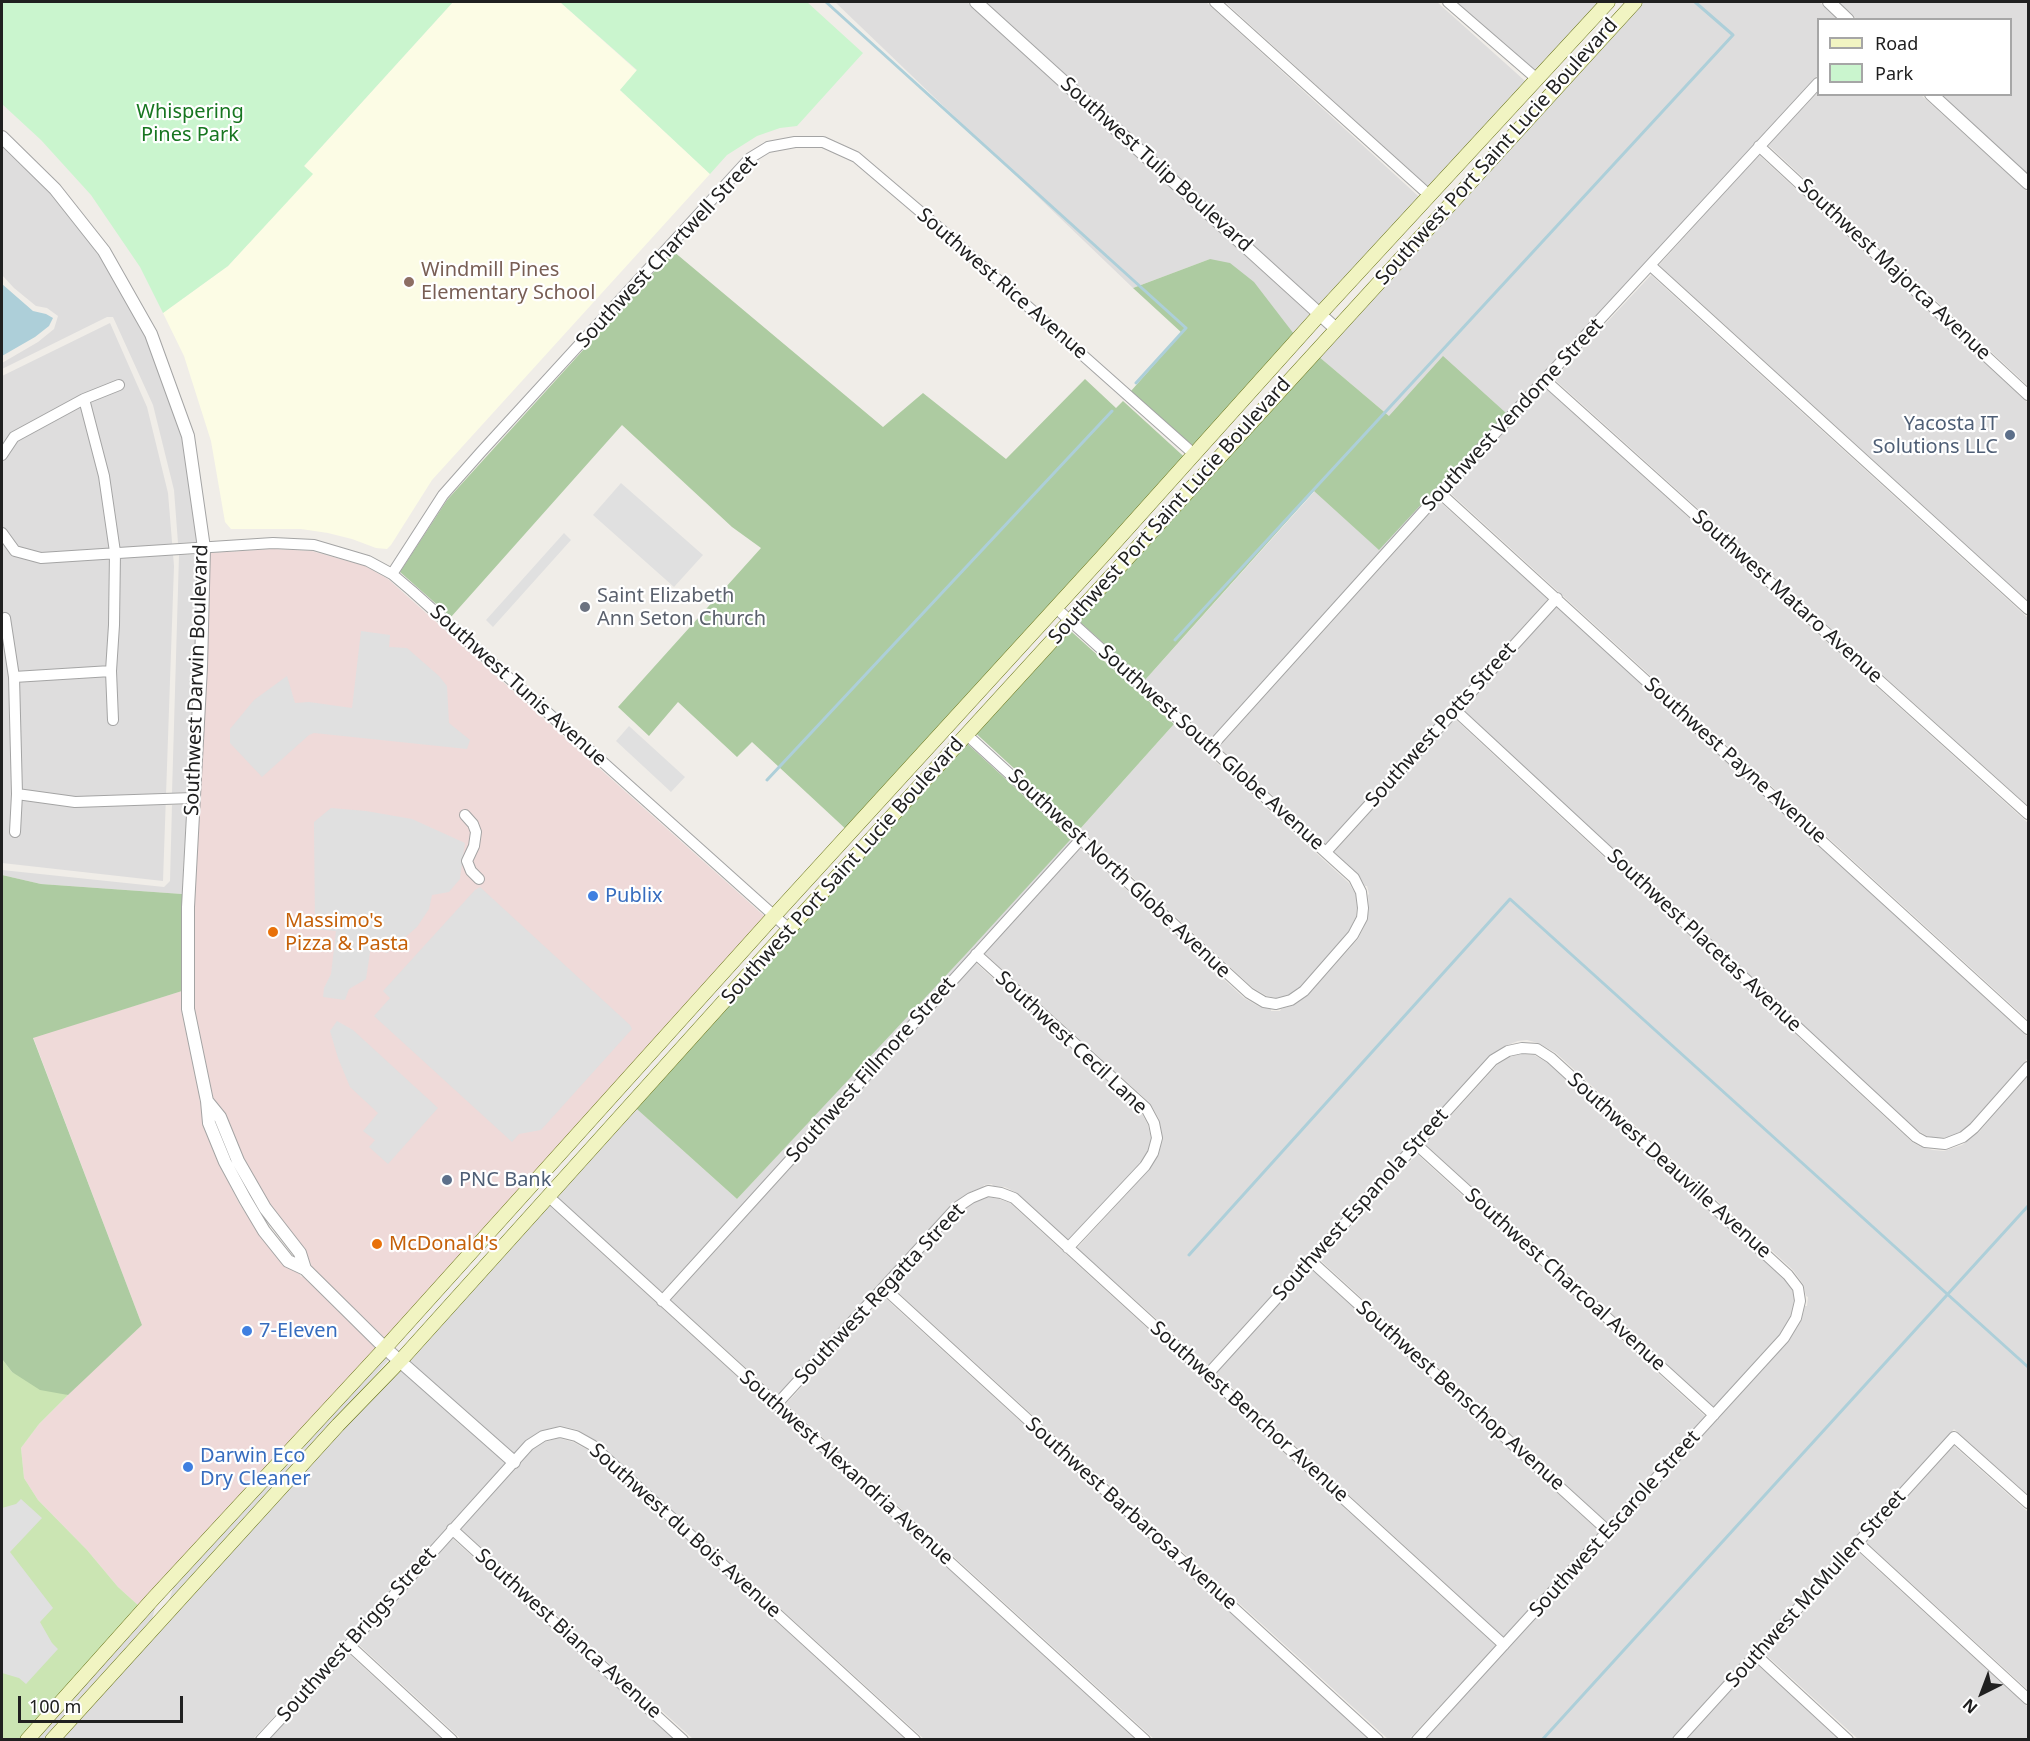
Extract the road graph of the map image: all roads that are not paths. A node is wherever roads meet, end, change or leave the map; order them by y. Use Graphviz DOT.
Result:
graph roads {
  1 [pos="976,2"];
  2 [pos="1215,2"];
  3 [pos="1448,2"];
  4 [pos="1608,2"];
  5 [pos="1635,2"];
  6 [pos="1829,2"];
  7 [pos="1846,18"];
  8 [pos="1537,79"];
  9 [pos="1817,84"];
  10 [pos="1933,96"];
  11 [pos="2,137"];
  12 [pos="795,142"];
  13 [pos="1759,146"];
  14 [pos="2028,183"];
  15 [pos="1429,195"];
  16 [pos="1651,266"];
  17 [pos="1320,314"];
  18 [pos="1335,328"];
  19 [pos="1545,380"];
  20 [pos="119,385"];
  21 [pos="2028,394"];
  22 [pos="84,399"];
  23 [pos="2,454"];
  24 [pos="1195,455"];
  25 [pos="1440,493"];
  26 [pos="2,534"];
  27 [pos="204,548"];
  28 [pos="115,552"];
  29 [pos="392,574"];
  30 [pos="1557,598"];
  31 [pos="1056,608"];
  32 [pos="2028,609"];
  33 [pos="5,618"];
  34 [pos="1070,620"];
  35 [pos="111,671"];
  36 [pos="14,677"];
  37 [pos="1455,710"];
  38 [pos="113,720"];
  39 [pos="967,735"];
  40 [pos="1210,748"];
  41 [pos="17,794"];
  42 [pos="193,798"];
  43 [pos="2028,814"];
  44 [pos="465,815"];
  45 [pos="15,832"];
  46 [pos="1081,839"];
  47 [pos="1326,852"];
  48 [pos="479,879"];
  49 [pos="1362,892"];
  50 [pos="774,916"];
  51 [pos="789,929"];
  52 [pos="976,954"];
  53 [pos="2028,1029"];
  54 [pos="1522,1048"];
  55 [pos="2028,1067"];
  56 [pos="1417,1145"];
  57 [pos="559,1153"];
  58 [pos="988,1191"];
  59 [pos="548,1196"];
  60 [pos="1068,1248"];
  61 [pos="1311,1261"];
  62 [pos="884,1288"];
  63 [pos="662,1301"];
  64 [pos="1800,1301"];
  65 [pos="385,1348"];
  66 [pos="401,1360"];
  67 [pos="1208,1374"];
  68 [pos="777,1404"];
  69 [pos="1714,1415"];
  70 [pos="514,1462"];
  71 [pos="2028,1503"];
  72 [pos="452,1529"];
  73 [pos="1608,1531"];
  74 [pos="1858,1543"];
  75 [pos="168,1582"];
  76 [pos="157,1623"];
  77 [pos="349,1645"];
  78 [pos="1504,1645"];
  79 [pos="1756,1655"];
  80 [pos="2028,1699"];
  81 [pos="27,1740"];
  82 [pos="52,1740"];
  83 [pos="261,1740"];
  84 [pos="452,1740"];
  85 [pos="683,1740"];
  86 [pos="915,1740"];
  87 [pos="1145,1740"];
  88 [pos="1378,1740"];
  89 [pos="1417,1740"];
  90 [pos="1678,1740"];
  91 [pos="1848,1740"];
  1 -- 17 [label="street, Southwest Tulip Boulevard"];
  2 -- 15 [label="street"];
  3 -- 8 [label="street"];
  4 -- 8 [label="main road, Southwest Port Saint Lucie Boulevard"];
  5 -- 18 [label="main road, Southwest Port Saint Lucie Boulevard"];
  6 -- 7 [label="street"];
  8 -- 15 [label="main road, Southwest Port Saint Lucie Boulevard"];
  9 -- 13 [label="street, Southwest Vendome Street"];
  10 -- 14 [label="street"];
  11 -- 27 [label="street, Southwest Darwin Boulevard"];
  12 -- 24 [label="street, Southwest Rice Avenue"];
  12 -- 29 [label="street, Southwest Chartwell Street"];
  13 -- 16 [label="street, Southwest Vendome Street"];
  13 -- 21 [label="street, Southwest Majorca Avenue"];
  15 -- 17 [label="main road, Southwest Port Saint Lucie Boulevard"];
  16 -- 19 [label="street, Southwest Vendome Street"];
  16 -- 32 [label="street"];
  17 -- 18 [label="street, Southwest Tulip Boulevard"];
  17 -- 24 [label="main road, Southwest Port Saint Lucie Boulevard"];
  18 -- 34 [label="main road, Southwest Port Saint Lucie Boulevard"];
  19 -- 25 [label="street, Southwest Vendome Street"];
  19 -- 43 [label="street, Southwest Mataro Avenue"];
  20 -- 22 [label="street"];
  22 -- 23 [label="street"];
  22 -- 28 [label="street"];
  24 -- 31 [label="main road, Southwest Port Saint Lucie Boulevard"];
  25 -- 30 [label="street, Southwest Payne Avenue"];
  25 -- 40 [label="street, Southwest Vendome Street"];
  26 -- 28 [label="street, Southwest Tunis Avenue"];
  27 -- 28 [label="street, Southwest Tunis Avenue"];
  27 -- 29 [label="street, Southwest Tunis Avenue"];
  27 -- 42 [label="street, Southwest Darwin Boulevard"];
  28 -- 35 [label="street"];
  29 -- 50 [label="street, Southwest Tunis Avenue"];
  30 -- 37 [label="street, Southwest Potts Street"];
  30 -- 53 [label="street, Southwest Payne Avenue"];
  31 -- 34 [label="street, Southwest South Globe Avenue"];
  31 -- 50 [label="main road, Southwest Port Saint Lucie Boulevard"];
  33 -- 36 [label="street"];
  34 -- 39 [label="main road, Southwest Port Saint Lucie Boulevard"];
  34 -- 40 [label="street, Southwest South Globe Avenue"];
  35 -- 36 [label="street"];
  35 -- 38 [label="street"];
  36 -- 41 [label="street"];
  37 -- 47 [label="street, Southwest Potts Street"];
  37 -- 55 [label="street, Southwest Placetas Avenue"];
  39 -- 46 [label="street, Southwest North Globe Avenue"];
  39 -- 51 [label="main road, Southwest Port Saint Lucie Boulevard"];
  40 -- 47 [label="street, Southwest South Globe Avenue"];
  41 -- 42 [label="street"];
  41 -- 45 [label="street"];
  42 -- 65 [label="street, Southwest Darwin Boulevard"];
  44 -- 48 [label="street"];
  46 -- 49 [label="street, Southwest North Globe Avenue"];
  46 -- 52 [label="street, Southwest Fillmore Street"];
  47 -- 49 [label="street, Southwest South Globe Avenue"];
  50 -- 51 [label="street, Southwest Tunis Avenue"];
  50 -- 57 [label="main road, Southwest Port Saint Lucie Boulevard"];
  51 -- 59 [label="main road, Southwest Port Saint Lucie Boulevard"];
  52 -- 60 [label="street, Southwest Cecil Lane"];
  52 -- 63 [label="street, Southwest Fillmore Street"];
  54 -- 56 [label="street, Southwest Espanola Street"];
  54 -- 64 [label="street, Southwest Deauville Avenue"];
  56 -- 61 [label="street, Southwest Espanola Street"];
  56 -- 69 [label="street, Southwest Charcoal Avenue"];
  57 -- 59 [label="main road"];
  57 -- 65 [label="main road, Southwest Port Saint Lucie Boulevard"];
  58 -- 60 [label="street, Southwest Benchor Avenue"];
  58 -- 62 [label="street, Southwest Regatta Street"];
  59 -- 63 [label="street, Southwest Alexandria Avenue"];
  59 -- 66 [label="main road, Southwest Port Saint Lucie Boulevard"];
  60 -- 67 [label="street, Southwest Benchor Avenue"];
  61 -- 67 [label="street, Southwest Espanola Street"];
  61 -- 73 [label="street, Southwest Benschop Avenue"];
  62 -- 68 [label="street, Southwest Regatta Street"];
  62 -- 88 [label="street, Southwest Barbarosa Avenue"];
  63 -- 68 [label="street, Southwest Alexandria Avenue"];
  64 -- 69 [label="street, Southwest Escarole Street"];
  65 -- 66 [label="street, Southwest Darwin Boulevard"];
  65 -- 75 [label="main road, Southwest Port Saint Lucie Boulevard"];
  66 -- 70 [label="street, Southwest Darwin Boulevard"];
  66 -- 76 [label="main road, Southwest Port Saint Lucie Boulevard"];
  67 -- 78 [label="street, Southwest Benchor Avenue"];
  68 -- 87 [label="street, Southwest Alexandria Avenue"];
  69 -- 73 [label="street, Southwest Escarole Street"];
  70 -- 72 [label="street, Southwest du Bois Avenue"];
  70 -- 86 [label="street, Southwest du Bois Avenue"];
  71 -- 74 [label="street, Southwest McMullen Street"];
  72 -- 77 [label="street, Southwest Briggs Street"];
  72 -- 85 [label="street, Southwest Bianca Avenue"];
  73 -- 78 [label="street, Southwest Escarole Street"];
  74 -- 79 [label="street, Southwest McMullen Street"];
  74 -- 80 [label="street"];
  75 -- 76 [label="main road"];
  75 -- 81 [label="main road, Southwest Port Saint Lucie Boulevard"];
  76 -- 82 [label="main road, Southwest Port Saint Lucie Boulevard"];
  77 -- 83 [label="street, Southwest Briggs Street"];
  77 -- 84 [label="street"];
  78 -- 89 [label="street, Southwest Escarole Street"];
  79 -- 90 [label="street, Southwest McMullen Street"];
  79 -- 91 [label="street"];
}
